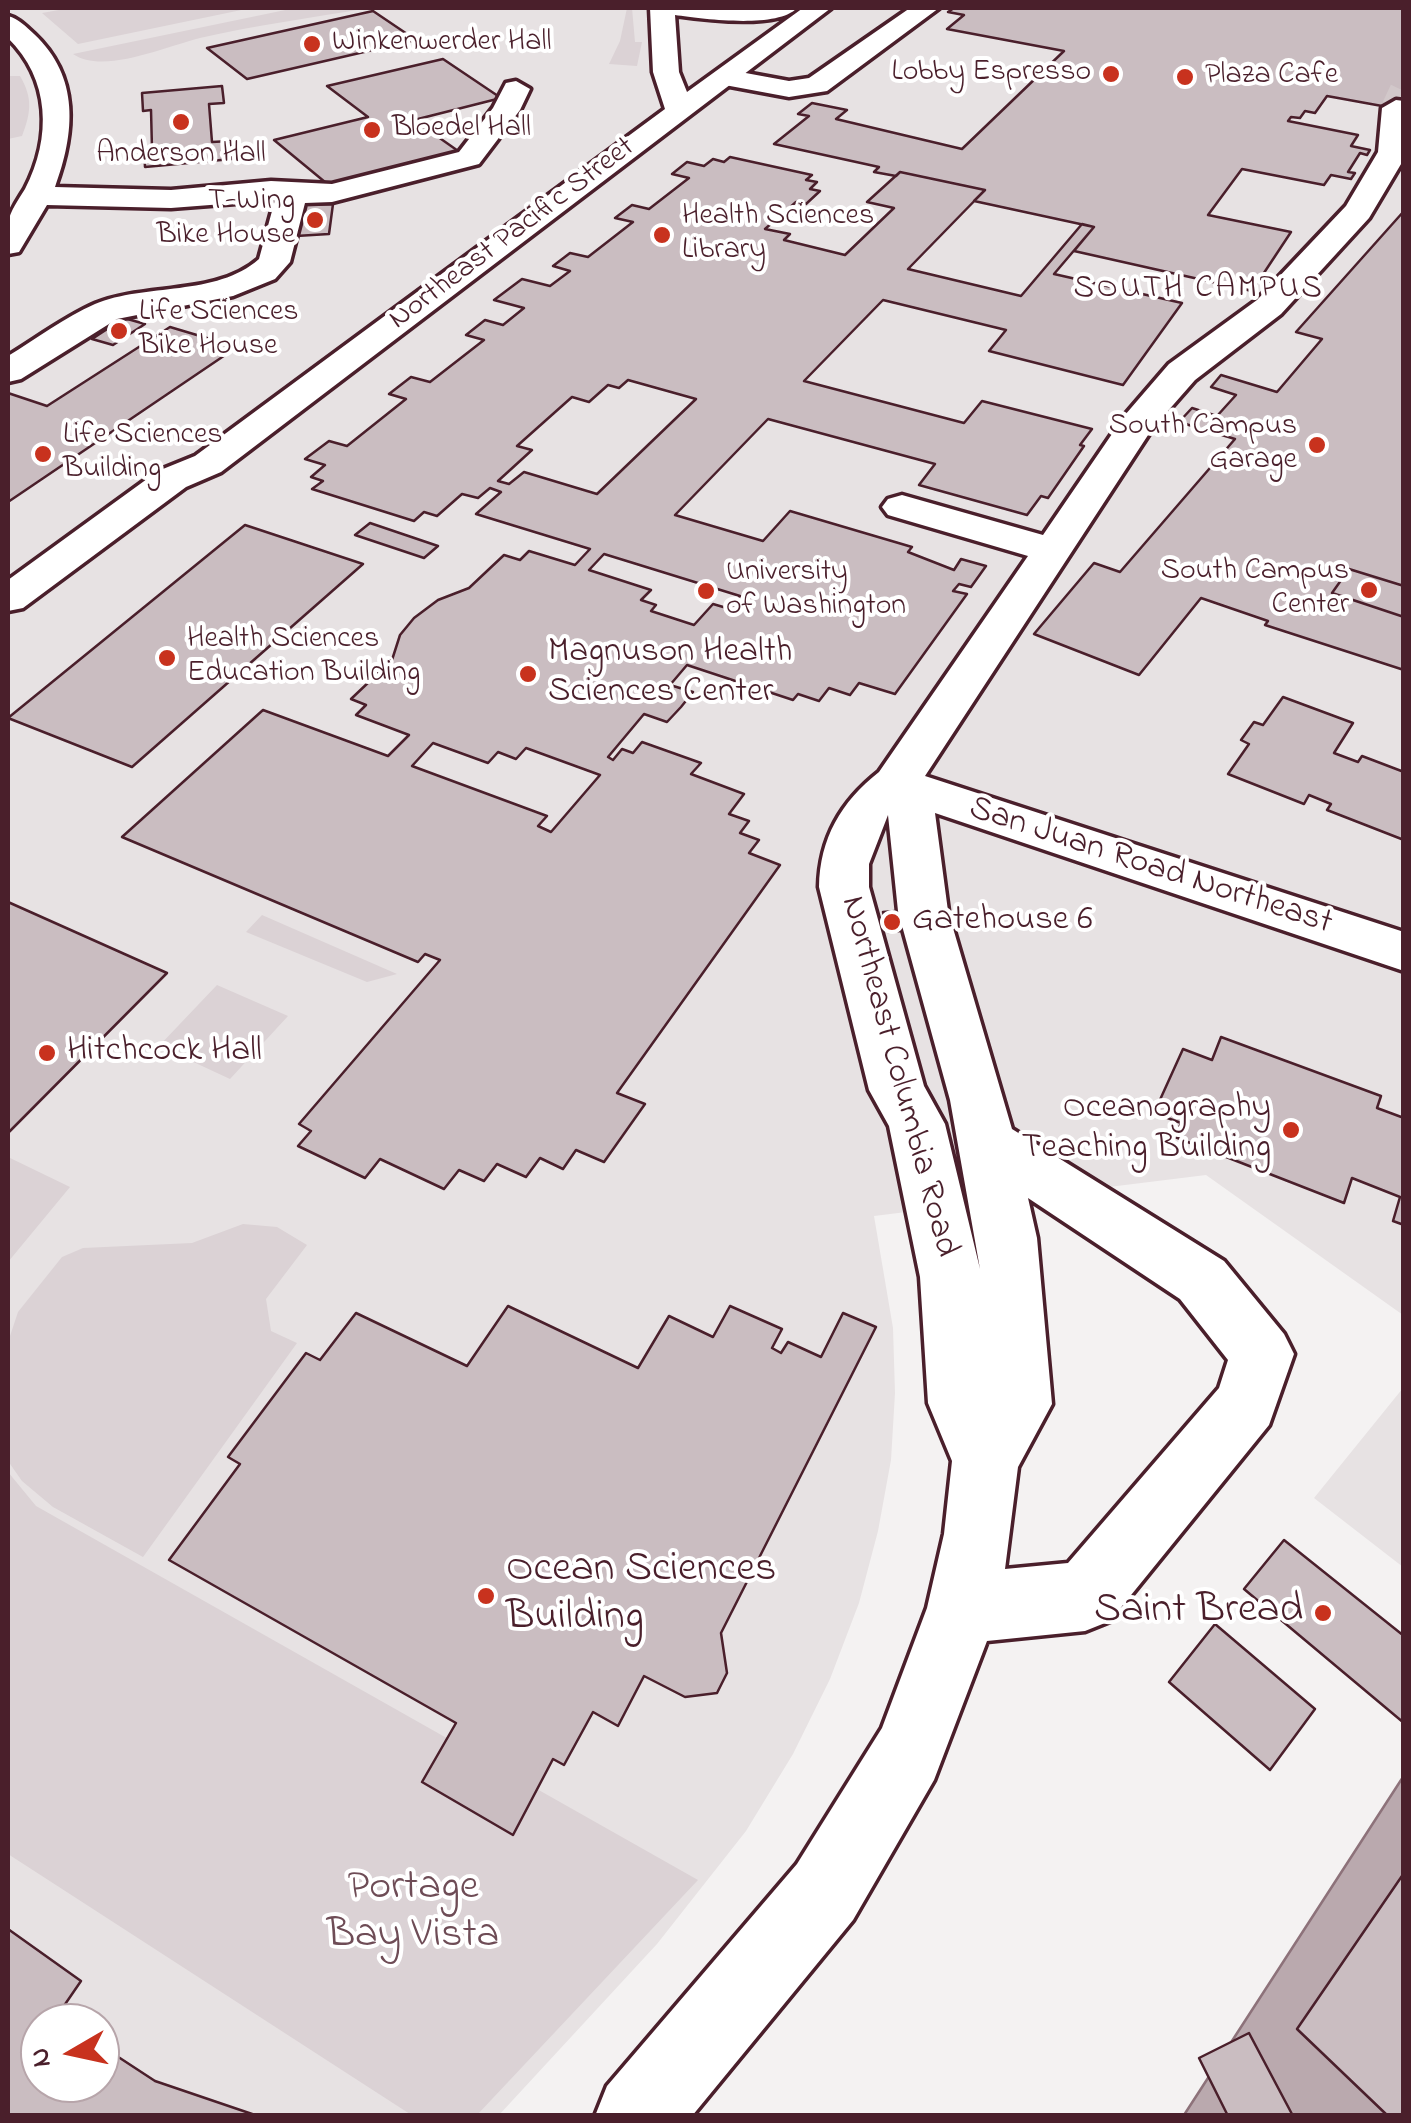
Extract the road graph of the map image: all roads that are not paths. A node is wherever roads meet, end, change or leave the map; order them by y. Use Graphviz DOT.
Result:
graph roads {
  1 [pos="662,8"];
  2 [pos="676,8"];
  3 [pos="784,8"];
  4 [pos="818,8"];
  5 [pos="926,8"];
  6 [pos="8,24"];
  7 [pos="724,77"];
  8 [pos="516,88"];
  9 [pos="680,110"];
  10 [pos="1399,117"];
  11 [pos="292,194"];
  12 [pos="35,196"];
  13 [pos="8,244"];
  14 [pos="8,372"];
  15 [pos="208,464"];
  16 [pos="902,507"];
  17 [pos="1052,550"];
  18 [pos="8,599"];
  19 [pos="8,633"];
  20 [pos="896,783"];
  21 [pos="1404,952"];
  22 [pos="986,1141"];
  23 [pos="985,1461"];
  24 [pos="962,1608"];
  25 [pos="637,2116"];
  1 -- 9 [label="street"];
  2 -- 3 [label="street"];
  4 -- 7 [label="street, Northeast Pacific Street"];
  5 -- 7 [label="street"];
  6 -- 12 [label="street"];
  7 -- 9 [label="street, Northeast Pacific Street"];
  8 -- 11 [label="street"];
  9 -- 15 [label="street, Northeast Pacific Street"];
  10 -- 17 [label="street, Northeast Columbia Road"];
  11 -- 12 [label="street"];
  11 -- 14 [label="street"];
  12 -- 13 [label="street"];
  15 -- 18 [label="street, Northeast Pacific Street"];
  15 -- 19 [label="street, Northeast Pacific Street"];
  16 -- 17 [label="street"];
  17 -- 20 [label="street, Northeast Columbia Road"];
  20 -- 21 [label="street, San Juan Road Northeast"];
  20 -- 22 [label="street, Northeast Columbia Road"];
  20 -- 23 [label="street, Northeast Columbia Road"];
  22 -- 23 [label="street, Northeast Columbia Road"];
  22 -- 24 [label="street"];
  23 -- 24 [label="street"];
  24 -- 25 [label="street"];
}
